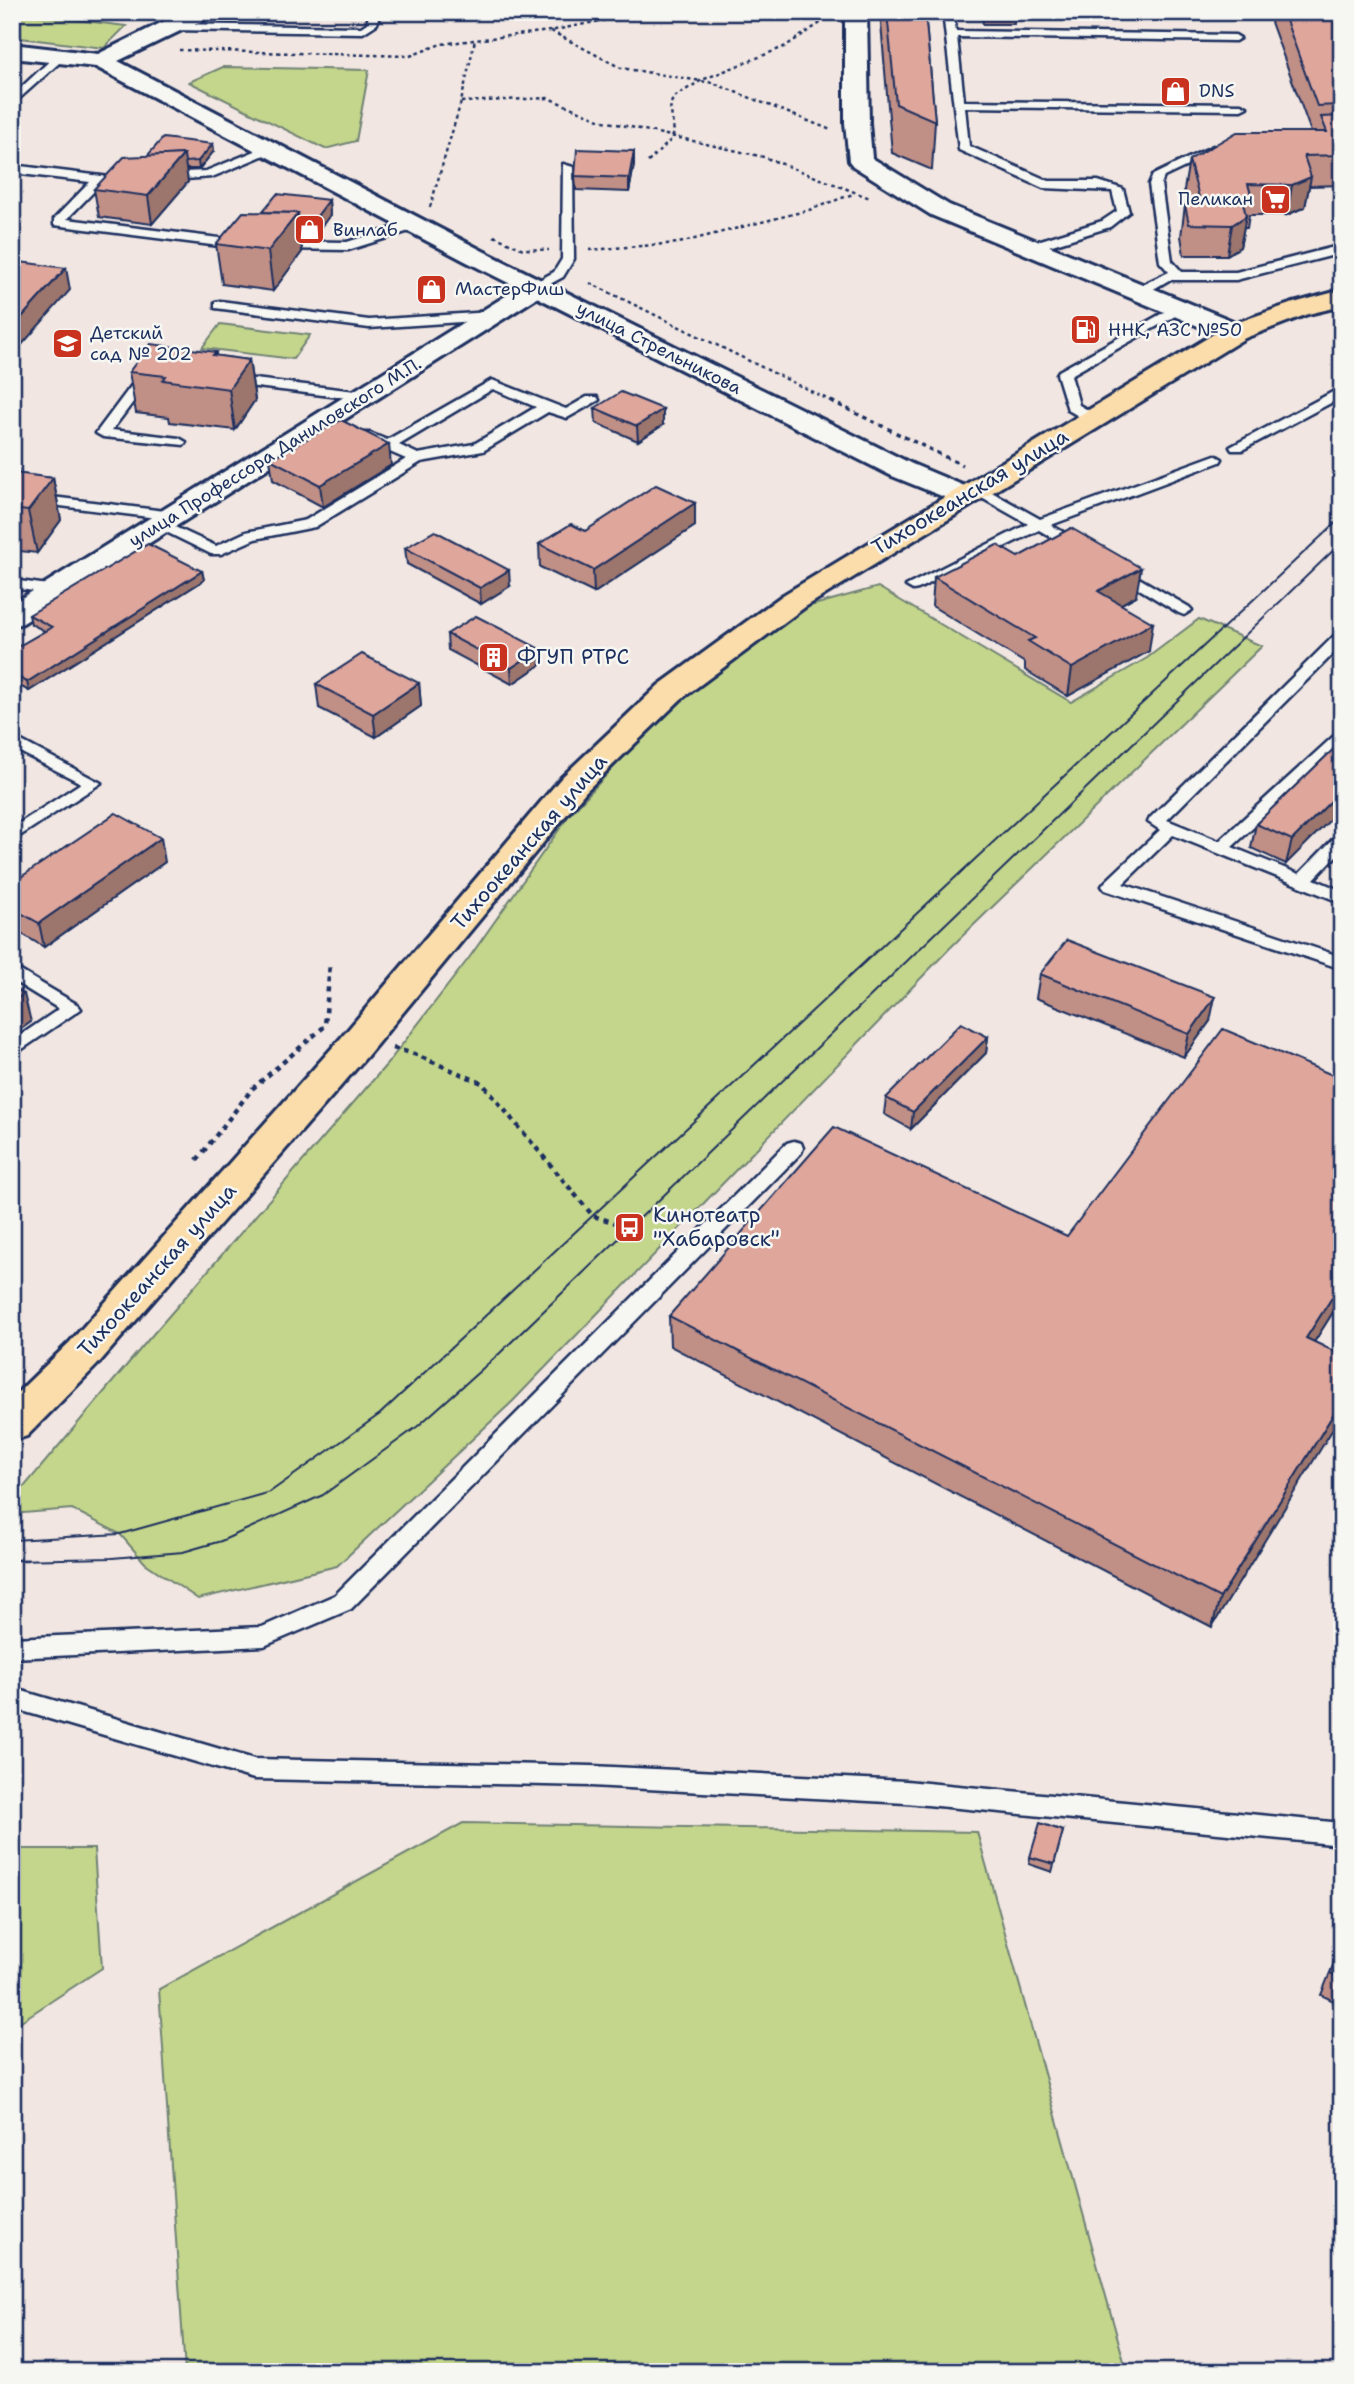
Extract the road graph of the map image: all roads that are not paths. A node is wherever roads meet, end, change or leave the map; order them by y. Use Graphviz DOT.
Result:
graph roads {
  1 [pos="201,12"];
  2 [pos="374,12"];
  3 [pos="856,12"];
  4 [pos="948,12"];
  5 [pos="316,17"];
  6 [pos="257,18"];
  7 [pos="171,27"];
  8 [pos="244,28"];
  9 [pos="306,29"];
  10 [pos="951,34"];
  11 [pos="1236,38"];
  12 [pos="12,51"];
  13 [pos="61,56"];
  14 [pos="102,61"];
  15 [pos="12,102"];
  16 [pos="959,104"];
  17 [pos="1241,107"];
  18 [pos="1229,148"];
  19 [pos="270,149"];
  20 [pos="567,167"];
  21 [pos="12,169"];
  22 [pos="153,177"];
  23 [pos="125,178"];
  24 [pos="98,180"];
  25 [pos="421,222"];
  26 [pos="1032,247"];
  27 [pos="1342,249"];
  28 [pos="1180,276"];
  29 [pos="537,287"];
  30 [pos="1140,291"];
  31 [pos="1342,298"];
  32 [pos="220,304"];
  33 [pos="1179,308"];
  34 [pos="491,316"];
  35 [pos="1236,332"];
  36 [pos="163,372"];
  37 [pos="216,379"];
  38 [pos="1342,391"];
  39 [pos="364,396"];
  40 [pos="592,400"];
  41 [pos="547,407"];
  42 [pos="1092,418"];
  43 [pos="338,425"];
  44 [pos="179,442"];
  45 [pos="388,446"];
  46 [pos="1237,447"];
  47 [pos="417,458"];
  48 [pos="1215,459"];
  49 [pos="967,483"];
  50 [pos="12,496"];
  51 [pos="166,520"];
  52 [pos="1039,524"];
  53 [pos="12,584"];
  54 [pos="913,586"];
  55 [pos="55,590"];
  56 [pos="1184,610"];
  57 [pos="12,617"];
  58 [pos="1342,636"];
  59 [pos="1342,737"];
  60 [pos="12,741"];
  61 [pos="1171,828"];
  62 [pos="12,836"];
  63 [pos="1342,840"];
  64 [pos="1221,848"];
  65 [pos="1301,881"];
  66 [pos="1342,897"];
  67 [pos="1342,963"];
  68 [pos="12,972"];
  69 [pos="12,1050"];
  70 [pos="794,1148"];
  71 [pos="14,1419"];
  72 [pos="12,1648"];
  73 [pos="12,1698"];
  74 [pos="1342,1834"];
  1 -- 7 [label="street"];
  2 -- 9 [label="lane"];
  3 -- 26 [label="street"];
  4 -- 10 [label="lane"];
  5 -- 9 [label="lane"];
  6 -- 8 [label="lane"];
  7 -- 8 [label="lane"];
  7 -- 14 [label="street"];
  8 -- 9 [label="lane"];
  10 -- 11 [label="lane"];
  10 -- 16 [label="lane"];
  12 -- 13 [label="street, улица Стрельникова"];
  13 -- 14 [label="street, улица Стрельникова"];
  13 -- 15 [label="lane"];
  14 -- 19 [label="street, улица Стрельникова"];
  16 -- 17 [label="lane"];
  16 -- 26 [label="lane"];
  18 -- 28 [label="lane"];
  19 -- 22 [label="lane"];
  19 -- 25 [label="street, улица Стрельникова"];
  20 -- 29 [label="lane"];
  21 -- 24 [label="lane"];
  23 -- 24 [label="lane"];
  24 -- 25 [label="lane"];
  25 -- 29 [label="street, улица Стрельникова"];
  26 -- 30 [label="street"];
  27 -- 28 [label="lane"];
  28 -- 30 [label="lane"];
  29 -- 34 [label="street, улица Профессора Даниловского М.П."];
  29 -- 49 [label="street, улица Стрельникова"];
  30 -- 33 [label="street"];
  31 -- 35 [label="main road, Тихоокеанская улица"];
  32 -- 34 [label="lane"];
  33 -- 35 [label="street"];
  33 -- 42 [label="lane"];
  34 -- 39 [label="street, улица Профессора Даниловского М.П."];
  35 -- 42 [label="main road, Тихоокеанская улица"];
  36 -- 44 [label="lane"];
  37 -- 39 [label="lane"];
  38 -- 46 [label="lane"];
  39 -- 43 [label="street, улица Профессора Даниловского М.П."];
  40 -- 41 [label="lane"];
  41 -- 45 [label="lane"];
  41 -- 47 [label="lane"];
  42 -- 49 [label="main road, Тихоокеанская улица"];
  43 -- 45 [label="lane"];
  43 -- 51 [label="street, улица Профессора Даниловского М.П."];
  45 -- 47 [label="lane"];
  47 -- 51 [label="lane"];
  48 -- 52 [label="lane"];
  49 -- 52 [label="lane"];
  49 -- 71 [label="main road, Тихоокеанская улица"];
  50 -- 51 [label="lane"];
  51 -- 55 [label="street, улица Профессора Даниловского М.П."];
  52 -- 54 [label="lane"];
  52 -- 56 [label="lane"];
  53 -- 55 [label="lane"];
  55 -- 57 [label="street, улица Профессора Даниловского М.П."];
  58 -- 61 [label="lane"];
  59 -- 64 [label="lane"];
  60 -- 62 [label="lane"];
  61 -- 64 [label="lane"];
  61 -- 67 [label="lane"];
  63 -- 65 [label="lane"];
  64 -- 65 [label="lane"];
  65 -- 66 [label="lane"];
  68 -- 69 [label="lane"];
  70 -- 72 [label="lane"];
  73 -- 74 [label="lane"];
}
